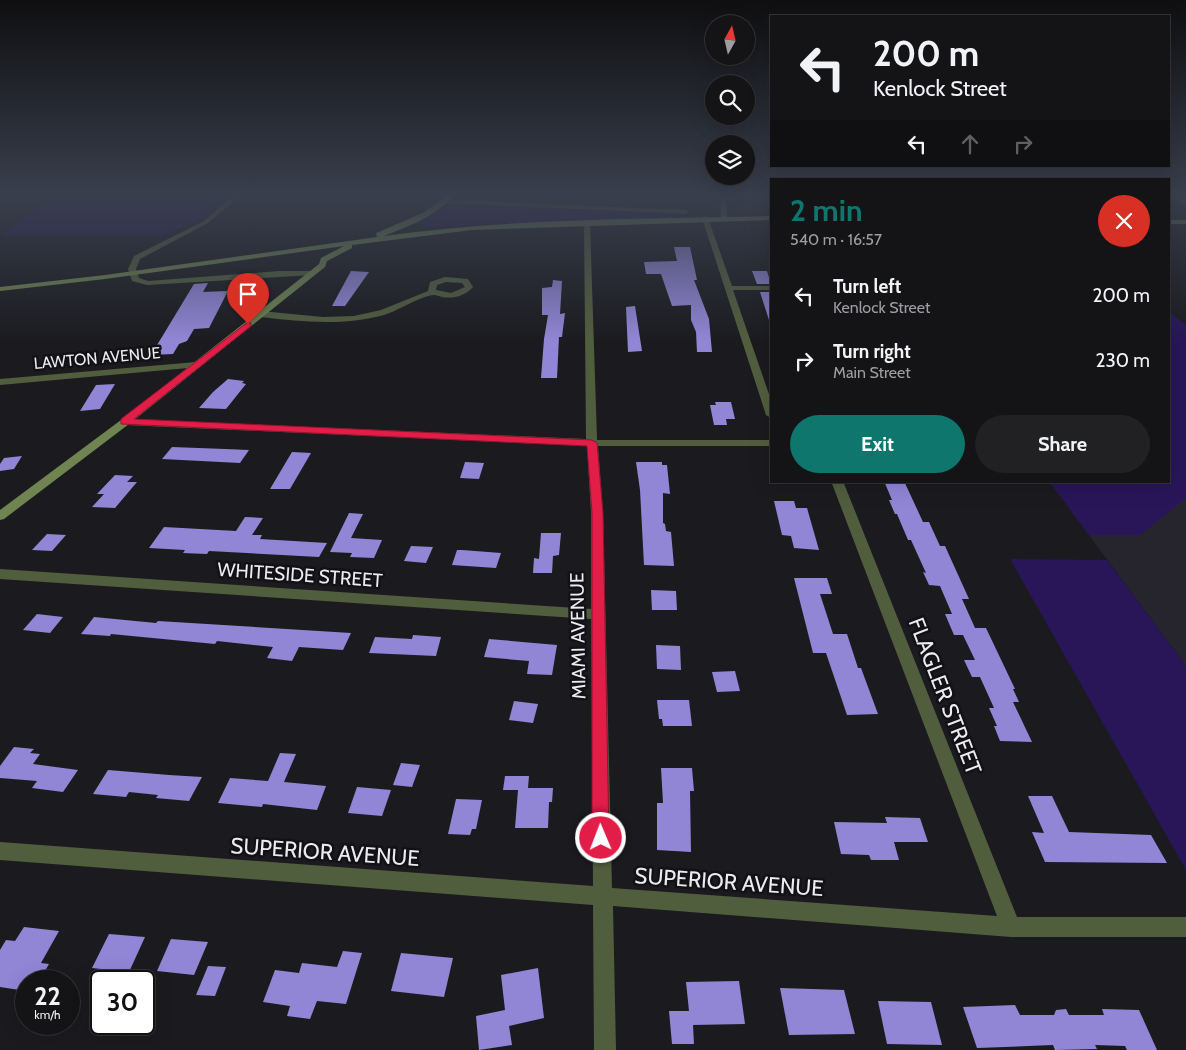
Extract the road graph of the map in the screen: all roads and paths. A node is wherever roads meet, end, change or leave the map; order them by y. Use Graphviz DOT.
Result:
graph roads {
  1 [pos="164,244"];
  2 [pos="365,244"];
  3 [pos="587,244"];
  4 [pos="712,244"];
  5 [pos="361,245"];
  6 [pos="352,254"];
  7 [pos="322,265"];
  8 [pos="132,273"];
  9 [pos="310,273"];
  10 [pos="729,288"];
  11 [pos="770,288"];
  12 [pos="0,289"];
  13 [pos="434,292"];
  14 [pos="261,314"];
  15 [pos="196,366"];
  16 [pos="0,382"];
  17 [pos="770,412"];
  18 [pos="125,422"];
  19 [pos="592,443"];
  20 [pos="770,443"];
  21 [pos="837,483"];
  22 [pos="3,512"];
  23 [pos="0,574"];
  24 [pos="597,614"];
  25 [pos="0,851"];
  26 [pos="602,897"];
  27 [pos="1010,927"];
  28 [pos="1186,927"];
  29 [pos="605,1050"];
  1 -- 8 [label="street"];
  2 -- 5 [label="main road"];
  3 -- 19 [label="street, MIAMI AVENUE"];
  4 -- 10 [label="street"];
  5 -- 7 [label="main road"];
  5 -- 8 [label="main road"];
  6 -- 7 [label="main road"];
  7 -- 9 [label="main road"];
  8 -- 9 [label="street"];
  8 -- 12 [label="main road"];
  9 -- 14 [label="main road"];
  10 -- 11 [label="street"];
  10 -- 17 [label="street"];
  13 -- 14 [label="street"];
  14 -- 15 [label="main road"];
  15 -- 16 [label="street, LAWTON AVENUE"];
  15 -- 18 [label="main road"];
  18 -- 19 [label="street"];
  18 -- 22 [label="main road"];
  19 -- 20 [label="street"];
  19 -- 24 [label="street, MIAMI AVENUE"];
  21 -- 27 [label="street, FLAGLER STREET"];
  23 -- 24 [label="street, WHITESIDE STREET"];
  24 -- 26 [label="street, MIAMI AVENUE"];
  25 -- 26 [label="street, SUPERIOR AVENUE"];
  26 -- 27 [label="street, SUPERIOR AVENUE"];
  26 -- 29 [label="street, MIAMI AVENUE"];
  27 -- 28 [label="street, SUPERIOR AVENUE"];
}
